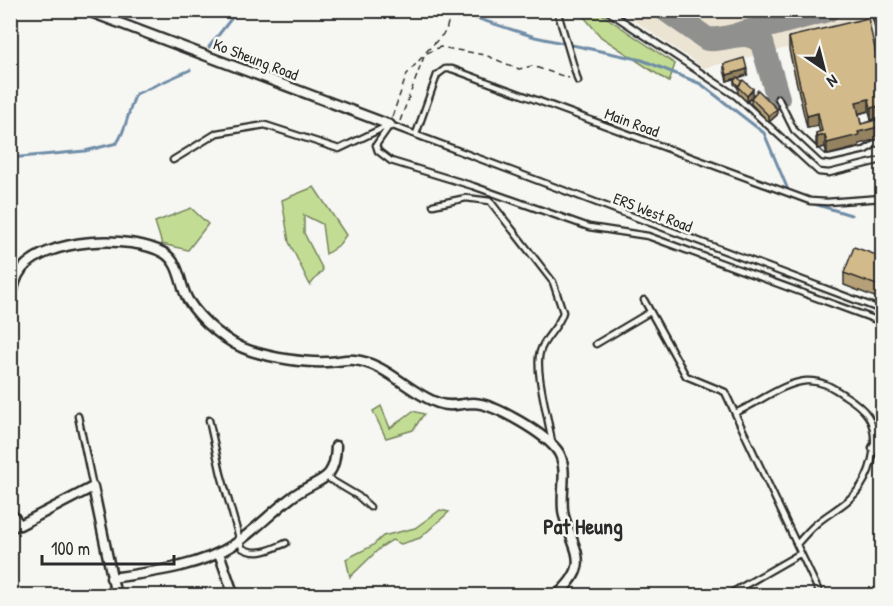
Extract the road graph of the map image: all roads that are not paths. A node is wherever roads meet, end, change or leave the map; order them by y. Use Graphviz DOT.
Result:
graph roads {
  1 [pos="86,10"];
  2 [pos="557,10"];
  3 [pos="606,10"];
  4 [pos="874,10"];
  5 [pos="882,38"];
  6 [pos="578,81"];
  7 [pos="778,98"];
  8 [pos="390,125"];
  9 [pos="416,134"];
  10 [pos="882,140"];
  11 [pos="173,160"];
  12 [pos="882,160"];
  13 [pos="882,198"];
  14 [pos="433,205"];
  15 [pos="644,300"];
  16 [pos="10,303"];
  17 [pos="882,310"];
  18 [pos="650,312"];
  19 [pos="882,322"];
  20 [pos="596,344"];
  21 [pos="735,413"];
  22 [pos="78,416"];
  23 [pos="209,420"];
  24 [pos="552,445"];
  25 [pos="336,446"];
  26 [pos="878,450"];
  27 [pos="326,477"];
  28 [pos="93,487"];
  29 [pos="370,507"];
  30 [pos="10,512"];
  31 [pos="20,525"];
  32 [pos="10,531"];
  33 [pos="239,541"];
  34 [pos="286,543"];
  35 [pos="797,544"];
  36 [pos="219,553"];
  37 [pos="801,553"];
  38 [pos="111,578"];
  39 [pos="116,596"];
  40 [pos="234,596"];
  41 [pos="556,596"];
  42 [pos="726,596"];
  43 [pos="821,596"];
  1 -- 8 [label="street, Ko Sheung Road"];
  2 -- 6 [label="lane"];
  3 -- 12 [label="lane"];
  4 -- 5 [label="lane"];
  7 -- 10 [label="lane"];
  8 -- 9 [label="lane, Ko Sheung Road"];
  8 -- 11 [label="lane"];
  8 -- 19 [label="lane"];
  9 -- 13 [label="lane, Main Road"];
  9 -- 17 [label="lane, ERS West Road"];
  14 -- 24 [label="lane"];
  15 -- 18 [label="lane"];
  16 -- 24 [label="street"];
  18 -- 20 [label="lane"];
  18 -- 21 [label="lane"];
  21 -- 26 [label="lane"];
  21 -- 35 [label="lane"];
  22 -- 28 [label="lane"];
  23 -- 33 [label="lane"];
  24 -- 41 [label="street"];
  25 -- 27 [label="street"];
  26 -- 35 [label="lane"];
  27 -- 29 [label="lane"];
  27 -- 33 [label="street"];
  28 -- 31 [label="street"];
  28 -- 38 [label="street"];
  30 -- 31 [label="street"];
  31 -- 32 [label="lane"];
  33 -- 34 [label="lane"];
  33 -- 36 [label="street"];
  35 -- 37 [label="lane"];
  36 -- 38 [label="street"];
  36 -- 40 [label="street"];
  37 -- 42 [label="lane"];
  37 -- 43 [label="lane"];
  38 -- 39 [label="street"];
}
